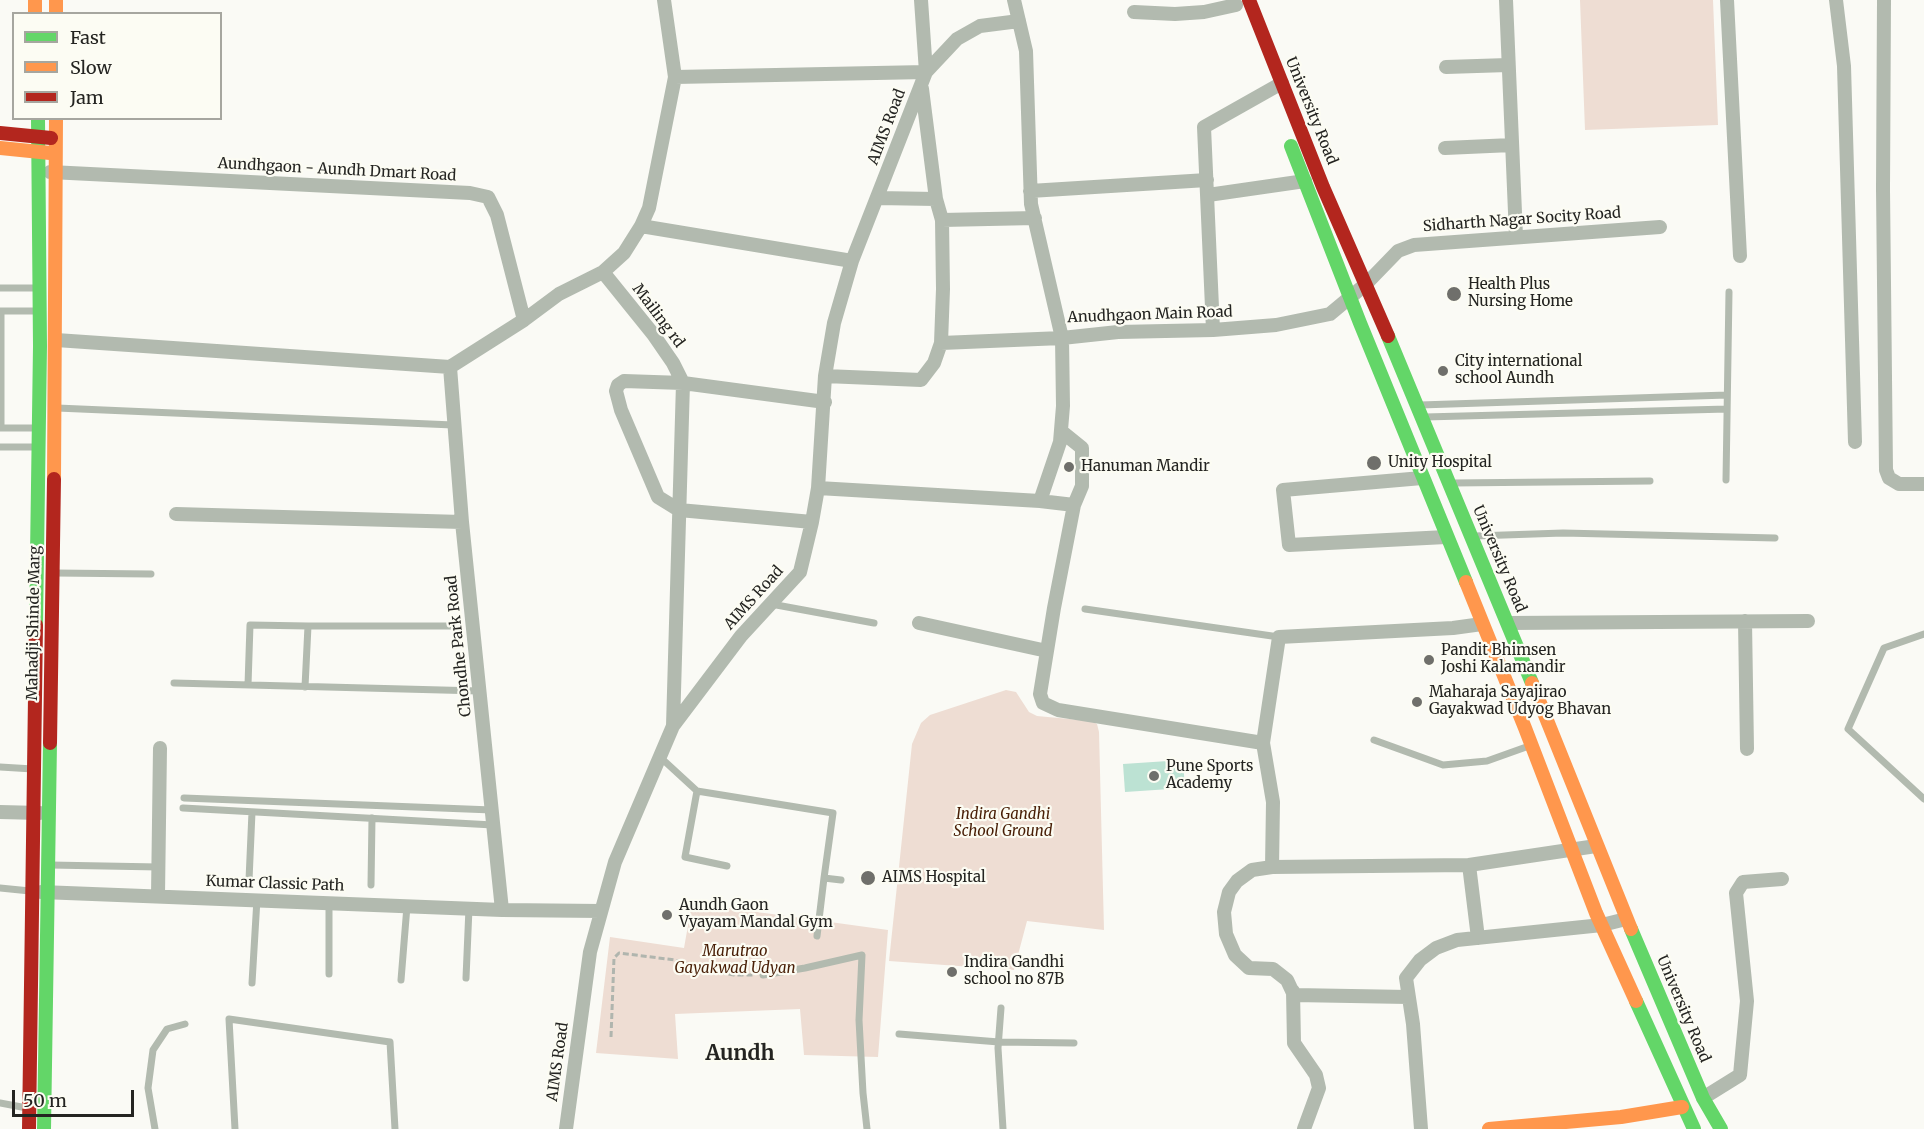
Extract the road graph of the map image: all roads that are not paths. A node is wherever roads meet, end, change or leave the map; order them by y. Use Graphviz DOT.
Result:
graph roads {
  1 [pos="664,0"];
  2 [pos="921,0"];
  3 [pos="1014,0"];
  4 [pos="1506,0"];
  5 [pos="1727,0"];
  6 [pos="1836,0"];
  7 [pos="1884,0"];
  8 [pos="1240,5"];
  9 [pos="1134,12"];
  10 [pos="1019,21"];
  11 [pos="1257,57"];
  12 [pos="1508,65"];
  13 [pos="1446,68"];
  14 [pos="926,72"];
  15 [pos="675,77"];
  16 [pos="921,86"];
  17 [pos="1275,90"];
  18 [pos="38,120"];
  19 [pos="56,120"];
  20 [pos="1285,130"];
  21 [pos="0,133"];
  22 [pos="38,136"];
  23 [pos="56,138"];
  24 [pos="1512,145"];
  25 [pos="0,148"];
  26 [pos="1445,148"];
  27 [pos="38,153"];
  28 [pos="56,153"];
  29 [pos="39,171"];
  30 [pos="56,172"];
  31 [pos="1207,180"];
  32 [pos="1305,181"];
  33 [pos="1030,191"];
  34 [pos="1208,195"];
  35 [pos="877,198"];
  36 [pos="936,199"];
  37 [pos="1035,218"];
  38 [pos="942,220"];
  39 [pos="641,226"];
  40 [pos="1660,227"];
  41 [pos="1516,236"];
  42 [pos="1740,256"];
  43 [pos="852,261"];
  44 [pos="603,272"];
  45 [pos="1366,284"];
  46 [pos="0,288"];
  47 [pos="40,288"];
  48 [pos="1730,292"];
  49 [pos="1350,298"];
  50 [pos="1,311"];
  51 [pos="40,312"];
  52 [pos="524,320"];
  53 [pos="1213,330"];
  54 [pos="1062,338"];
  55 [pos="56,340"];
  56 [pos="941,343"];
  57 [pos="450,367"];
  58 [pos="825,376"];
  59 [pos="683,383"];
  60 [pos="1727,396"];
  61 [pos="825,402"];
  62 [pos="54,408"];
  63 [pos="1727,410"];
  64 [pos="1420,411"];
  65 [pos="453,425"];
  66 [pos="0,428"];
  67 [pos="39,429"];
  68 [pos="1060,431"];
  69 [pos="1855,442"];
  70 [pos="0,447"];
  71 [pos="39,447"];
  72 [pos="1422,478"];
  73 [pos="1726,480"];
  74 [pos="1650,481"];
  75 [pos="1450,483"];
  76 [pos="1924,484"];
  77 [pos="818,488"];
  78 [pos="1040,501"];
  79 [pos="1074,505"];
  80 [pos="679,510"];
  81 [pos="177,514"];
  82 [pos="462,522"];
  83 [pos="812,522"];
  84 [pos="1446,537"];
  85 [pos="1472,537"];
  86 [pos="1775,538"];
  87 [pos="52,573"];
  88 [pos="151,574"];
  89 [pos="771,604"];
  90 [pos="1085,609"];
  91 [pos="1745,621"];
  92 [pos="1808,621"];
  93 [pos="874,623"];
  94 [pos="1508,623"];
  95 [pos="919,624"];
  96 [pos="1482,624"];
  97 [pos="308,626"];
  98 [pos="452,626"];
  99 [pos="1924,634"];
  100 [pos="1279,637"];
  101 [pos="1047,651"];
  102 [pos="174,683"];
  103 [pos="248,685"];
  104 [pos="305,687"];
  105 [pos="480,691"];
  106 [pos="673,726"];
  107 [pos="1374,740"];
  108 [pos="1263,743"];
  109 [pos="1532,745"];
  110 [pos="160,748"];
  111 [pos="1747,749"];
  112 [pos="660,757"];
  113 [pos="0,767"];
  114 [pos="34,769"];
  115 [pos="697,791"];
  116 [pos="184,798"];
  117 [pos="1924,799"];
  118 [pos="183,808"];
  119 [pos="492,810"];
  120 [pos="0,812"];
  121 [pos="252,812"];
  122 [pos="33,813"];
  123 [pos="48,813"];
  124 [pos="372,819"];
  125 [pos="494,825"];
  126 [pos="1596,846"];
  127 [pos="1572,850"];
  128 [pos="47,865"];
  129 [pos="1469,865"];
  130 [pos="728,866"];
  131 [pos="159,867"];
  132 [pos="1272,867"];
  133 [pos="824,878"];
  134 [pos="1782,879"];
  135 [pos="249,880"];
  136 [pos="841,880"];
  137 [pos="371,885"];
  138 [pos="0,888"];
  139 [pos="32,891"];
  140 [pos="47,892"];
  141 [pos="158,895"];
  142 [pos="257,900"];
  143 [pos="329,902"];
  144 [pos="408,906"];
  145 [pos="469,908"];
  146 [pos="502,910"];
  147 [pos="601,911"];
  148 [pos="1626,919"];
  149 [pos="1602,925"];
  150 [pos="817,936"];
  151 [pos="1478,938"];
  152 [pos="329,974"];
  153 [pos="763,975"];
  154 [pos="466,978"];
  155 [pos="400,981"];
  156 [pos="252,983"];
  157 [pos="1293,992"];
  158 [pos="1408,997"];
  159 [pos="1001,1008"];
  160 [pos="185,1024"];
  161 [pos="899,1034"];
  162 [pos="999,1042"];
  163 [pos="1074,1043"];
  164 [pos="1703,1098"];
  165 [pos="0,1103"];
  166 [pos="1682,1107"];
  167 [pos="29,1108"];
  168 [pos="29,1129"];
  169 [pos="44,1129"];
  170 [pos="155,1129"];
  171 [pos="235,1129"];
  172 [pos="395,1129"];
  173 [pos="566,1129"];
  174 [pos="867,1129"];
  175 [pos="1003,1129"];
  176 [pos="1304,1129"];
  177 [pos="1421,1129"];
  178 [pos="1489,1129"];
  179 [pos="1694,1129"];
  180 [pos="1722,1129"];
  1 -- 15 [label="street"];
  2 -- 14 [label="street, AIMS Road"];
  3 -- 10 [label="street, Anudhgaon Main Road"];
  4 -- 12 [label="street"];
  5 -- 42 [label="street"];
  6 -- 69 [label="street"];
  7 -- 76 [label="street"];
  8 -- 9 [label="street"];
  8 -- 17 [label="main road, University Road"];
  10 -- 14 [label="street"];
  10 -- 33 [label="street, Anudhgaon Main Road"];
  11 -- 17 [label="main road, University Road"];
  12 -- 13 [label="street"];
  12 -- 24 [label="street"];
  14 -- 15 [label="street"];
  14 -- 16 [label="street, AIMS Road"];
  15 -- 39 [label="street"];
  16 -- 35 [label="street, AIMS Road"];
  16 -- 36 [label="street"];
  17 -- 31 [label="street"];
  17 -- 45 [label="main road, University Road"];
  18 -- 22 [label="main road, Mahadji Shinde Marg"];
  19 -- 23 [label="main road, Mahadji Shinde Marg"];
  20 -- 32 [label="main road, University Road"];
  21 -- 22 [label="main road"];
  22 -- 23 [label="main road"];
  22 -- 27 [label="main road, Mahadji Shinde Marg"];
  23 -- 28 [label="main road, Mahadji Shinde Marg"];
  24 -- 26 [label="street"];
  24 -- 41 [label="street"];
  25 -- 27 [label="main road"];
  27 -- 28 [label="main road"];
  27 -- 29 [label="main road, Mahadji Shinde Marg"];
  28 -- 30 [label="main road, Mahadji Shinde Marg"];
  29 -- 30 [label="street"];
  29 -- 47 [label="main road, Mahadji Shinde Marg"];
  30 -- 52 [label="street, Aundhgaon - Aundh Dmart Road"];
  30 -- 55 [label="main road, Mahadji Shinde Marg"];
  31 -- 33 [label="street"];
  31 -- 34 [label="street"];
  32 -- 34 [label="street"];
  32 -- 49 [label="main road, University Road"];
  33 -- 37 [label="street, Anudhgaon Main Road"];
  34 -- 53 [label="street"];
  35 -- 36 [label="street"];
  35 -- 43 [label="street, AIMS Road"];
  36 -- 38 [label="street"];
  37 -- 38 [label="street"];
  37 -- 54 [label="street, Anudhgaon Main Road"];
  38 -- 56 [label="street"];
  39 -- 43 [label="street"];
  39 -- 44 [label="street"];
  40 -- 41 [label="street, Sidharth Nagar Socity Road"];
  41 -- 45 [label="street, Sidharth Nagar Socity Road"];
  43 -- 58 [label="street, AIMS Road"];
  44 -- 52 [label="street"];
  44 -- 59 [label="street, Mailing rd"];
  45 -- 49 [label="street, Anudhgaon Main Road"];
  45 -- 64 [label="main road, University Road"];
  46 -- 47 [label="lane"];
  47 -- 51 [label="main road, Mahadji Shinde Marg"];
  48 -- 60 [label="lane"];
  49 -- 53 [label="street, Anudhgaon Main Road"];
  49 -- 72 [label="main road, University Road"];
  50 -- 51 [label="lane"];
  50 -- 66 [label="lane"];
  51 -- 67 [label="main road, Mahadji Shinde Marg"];
  52 -- 57 [label="street"];
  53 -- 54 [label="street, Anudhgaon Main Road"];
  54 -- 56 [label="street"];
  54 -- 68 [label="street"];
  55 -- 57 [label="street"];
  55 -- 62 [label="main road, Mahadji Shinde Marg"];
  56 -- 58 [label="street"];
  57 -- 65 [label="street, Chondhe Park Road"];
  58 -- 61 [label="street, AIMS Road"];
  59 -- 61 [label="street"];
  59 -- 80 [label="street"];
  59 -- 80 [label="street"];
  60 -- 63 [label="lane"];
  60 -- 64 [label="lane"];
  61 -- 77 [label="street, AIMS Road"];
  62 -- 65 [label="lane"];
  62 -- 87 [label="main road, Mahadji Shinde Marg"];
  63 -- 64 [label="lane"];
  63 -- 73 [label="lane"];
  64 -- 75 [label="main road, University Road"];
  65 -- 82 [label="street, Chondhe Park Road"];
  66 -- 67 [label="lane"];
  67 -- 71 [label="main road, Mahadji Shinde Marg"];
  68 -- 78 [label="street"];
  68 -- 79 [label="street"];
  70 -- 71 [label="lane"];
  71 -- 114 [label="main road, Mahadji Shinde Marg"];
  72 -- 84 [label="main road, University Road"];
  72 -- 84 [label="street"];
  74 -- 75 [label="lane"];
  75 -- 85 [label="main road, University Road"];
  77 -- 78 [label="street"];
  77 -- 83 [label="street, AIMS Road"];
  78 -- 79 [label="street"];
  79 -- 101 [label="street"];
  80 -- 83 [label="street"];
  80 -- 106 [label="street"];
  81 -- 82 [label="street"];
  82 -- 105 [label="street, Chondhe Park Road"];
  83 -- 89 [label="street, AIMS Road"];
  84 -- 96 [label="main road, University Road"];
  85 -- 86 [label="lane"];
  85 -- 94 [label="main road, University Road"];
  87 -- 88 [label="lane"];
  87 -- 123 [label="main road, Mahadji Shinde Marg"];
  89 -- 93 [label="lane"];
  89 -- 106 [label="street, AIMS Road"];
  90 -- 100 [label="lane"];
  91 -- 92 [label="street"];
  91 -- 94 [label="street"];
  91 -- 111 [label="street"];
  94 -- 126 [label="main road, University Road"];
  95 -- 101 [label="street"];
  96 -- 100 [label="street"];
  96 -- 109 [label="main road, University Road"];
  97 -- 98 [label="lane"];
  97 -- 103 [label="lane"];
  97 -- 104 [label="lane"];
  99 -- 117 [label="lane"];
  100 -- 108 [label="street"];
  101 -- 108 [label="street"];
  102 -- 103 [label="lane"];
  103 -- 104 [label="lane"];
  104 -- 105 [label="lane"];
  105 -- 119 [label="street, Chondhe Park Road"];
  106 -- 112 [label="street, AIMS Road"];
  107 -- 109 [label="lane"];
  108 -- 132 [label="street"];
  109 -- 127 [label="main road, University Road"];
  110 -- 131 [label="street"];
  112 -- 115 [label="lane"];
  112 -- 147 [label="street, AIMS Road"];
  113 -- 114 [label="lane"];
  114 -- 122 [label="main road, Mahadji Shinde Marg"];
  115 -- 130 [label="lane"];
  115 -- 133 [label="lane"];
  116 -- 119 [label="lane"];
  118 -- 121 [label="lane"];
  119 -- 125 [label="street, Chondhe Park Road"];
  120 -- 122 [label="street"];
  121 -- 124 [label="lane"];
  121 -- 135 [label="lane"];
  122 -- 123 [label="street"];
  122 -- 139 [label="main road, Mahadji Shinde Marg"];
  123 -- 128 [label="main road, Mahadji Shinde Marg"];
  124 -- 125 [label="lane"];
  124 -- 137 [label="lane"];
  125 -- 146 [label="street, Chondhe Park Road"];
  126 -- 127 [label="street"];
  126 -- 148 [label="main road, University Road"];
  127 -- 129 [label="street"];
  127 -- 149 [label="main road, University Road"];
  128 -- 131 [label="lane"];
  128 -- 140 [label="main road, Mahadji Shinde Marg"];
  129 -- 132 [label="street"];
  129 -- 151 [label="street"];
  131 -- 141 [label="street"];
  132 -- 157 [label="street"];
  133 -- 136 [label="lane"];
  133 -- 150 [label="lane"];
  134 -- 164 [label="street"];
  138 -- 139 [label="lane"];
  139 -- 140 [label="street, Kumar Classic Path"];
  139 -- 167 [label="main road, Mahadji Shinde Marg"];
  140 -- 141 [label="street, Kumar Classic Path"];
  140 -- 169 [label="main road, Mahadji Shinde Marg"];
  141 -- 142 [label="street, Kumar Classic Path"];
  142 -- 143 [label="street, Kumar Classic Path"];
  142 -- 156 [label="lane"];
  143 -- 144 [label="street, Kumar Classic Path"];
  143 -- 152 [label="lane"];
  144 -- 145 [label="street, Kumar Classic Path"];
  144 -- 155 [label="lane"];
  145 -- 146 [label="street, Kumar Classic Path"];
  145 -- 154 [label="lane"];
  146 -- 147 [label="street"];
  147 -- 173 [label="street, AIMS Road"];
  148 -- 149 [label="street"];
  148 -- 164 [label="main road, University Road"];
  149 -- 151 [label="street"];
  149 -- 166 [label="main road, University Road"];
  151 -- 158 [label="street"];
  153 -- 174 [label="lane"];
  157 -- 158 [label="street"];
  157 -- 176 [label="street"];
  158 -- 177 [label="street"];
  159 -- 162 [label="lane"];
  160 -- 170 [label="lane"];
  161 -- 162 [label="lane"];
  162 -- 163 [label="lane"];
  162 -- 175 [label="lane"];
  164 -- 166 [label="main road"];
  164 -- 180 [label="main road, University Road"];
  165 -- 167 [label="lane"];
  166 -- 178 [label="main road"];
  166 -- 179 [label="main road, University Road"];
  167 -- 168 [label="main road, Mahadji Shinde Marg"];
  171 -- 172 [label="lane"];
}
